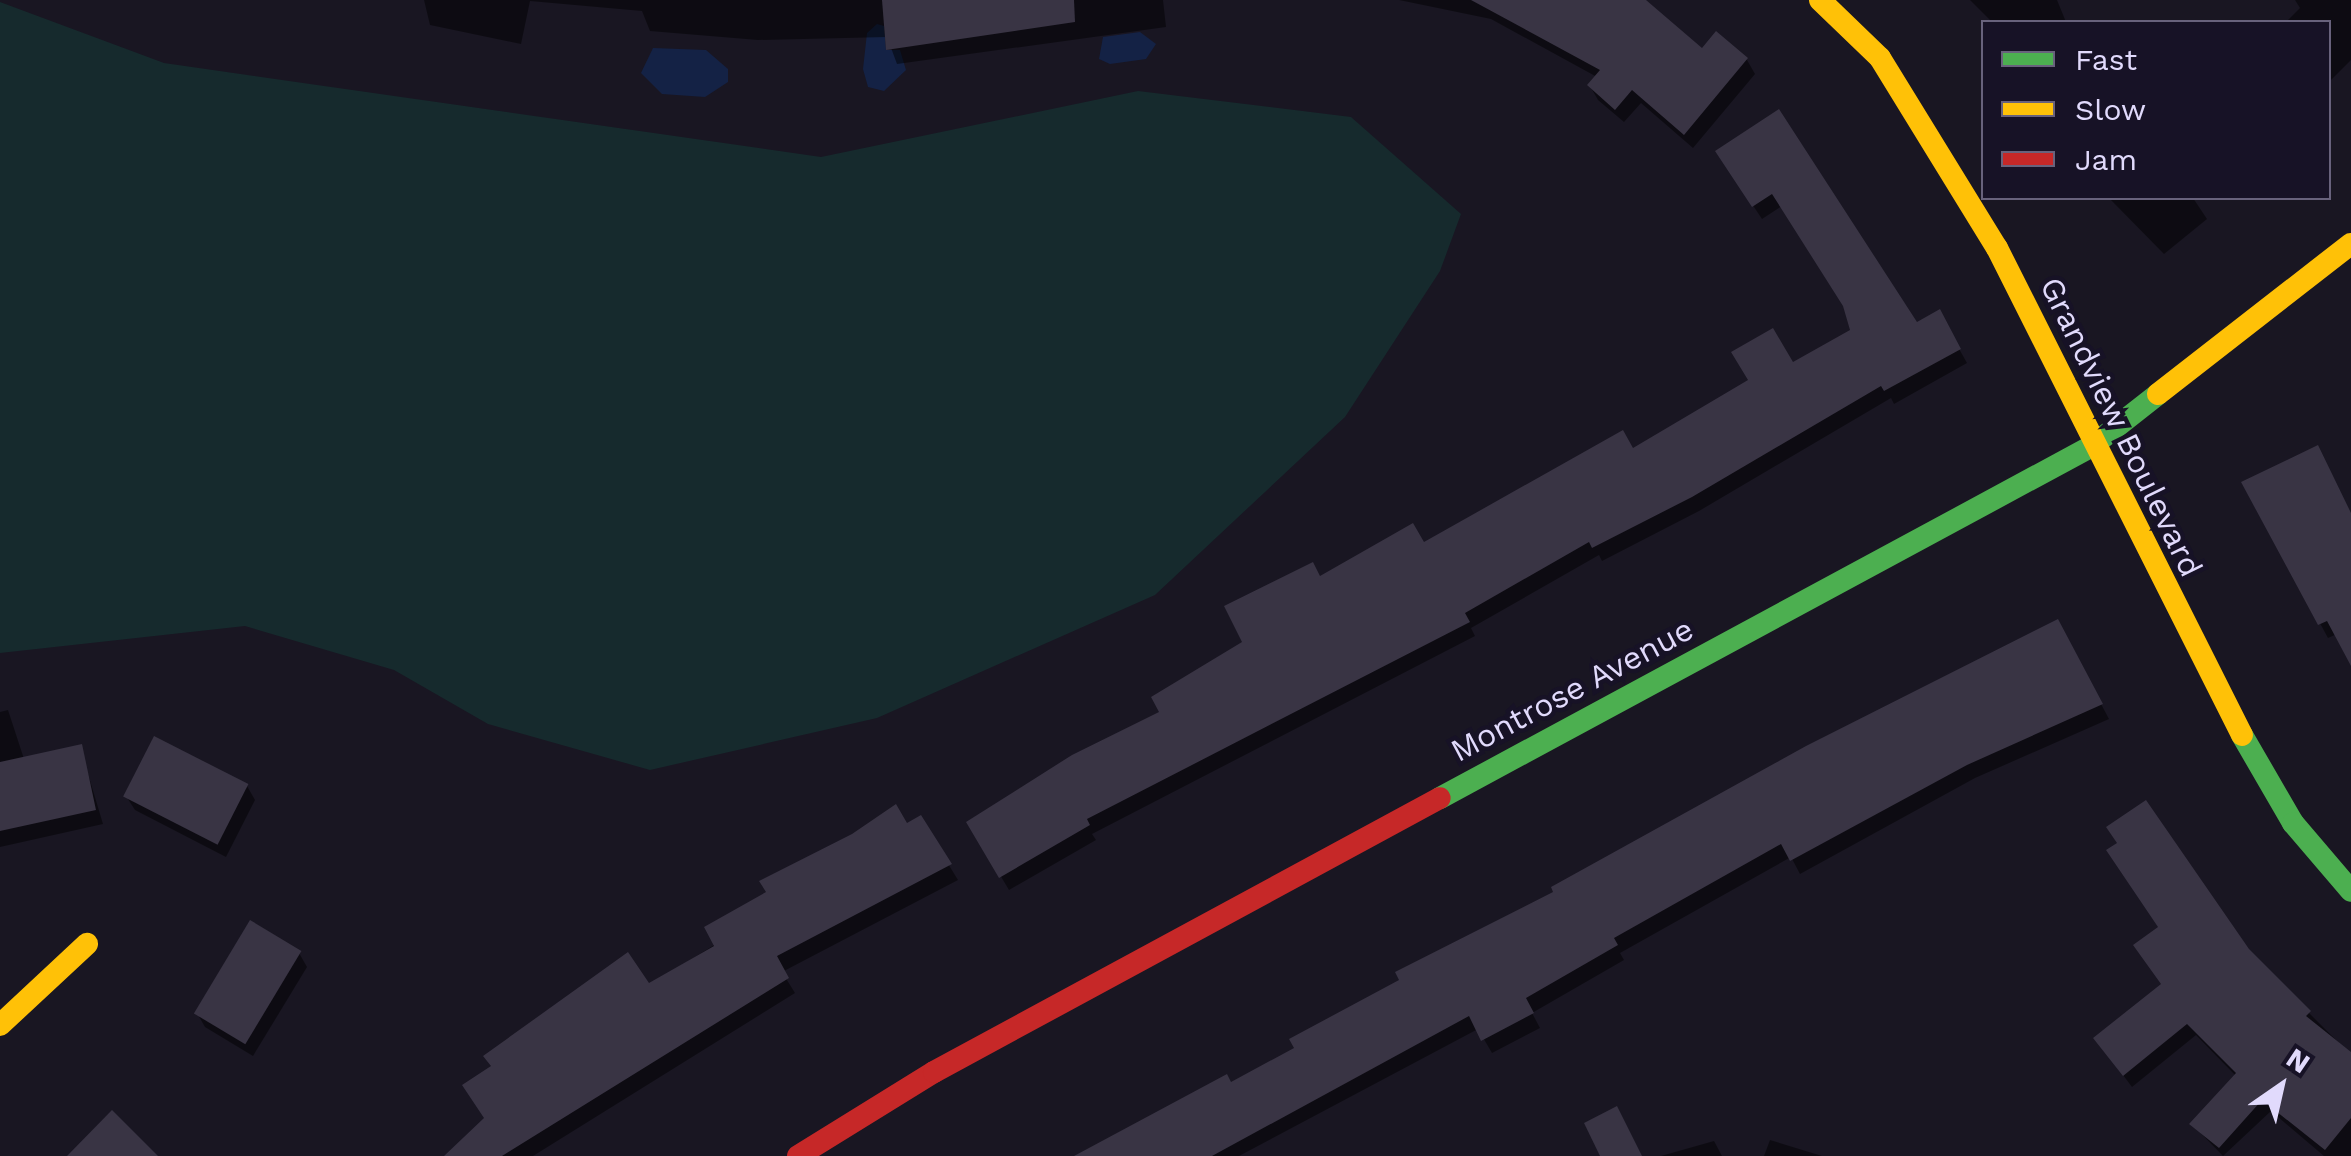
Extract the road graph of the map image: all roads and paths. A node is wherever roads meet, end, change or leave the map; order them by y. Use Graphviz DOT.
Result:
graph roads {
  1 [pos="1820,0"];
  2 [pos="2351,244"];
  3 [pos="2092,446"];
  4 [pos="2351,891"];
  5 [pos="86,944"];
  6 [pos="0,1025"];
  7 [pos="798,1156"];
  1 -- 3 [label="street, Grandview Boulevard"];
  2 -- 3 [label="street, Montrose Avenue"];
  3 -- 4 [label="street, Grandview Boulevard"];
  3 -- 7 [label="street, Montrose Avenue"];
  5 -- 6 [label="street"];
}
